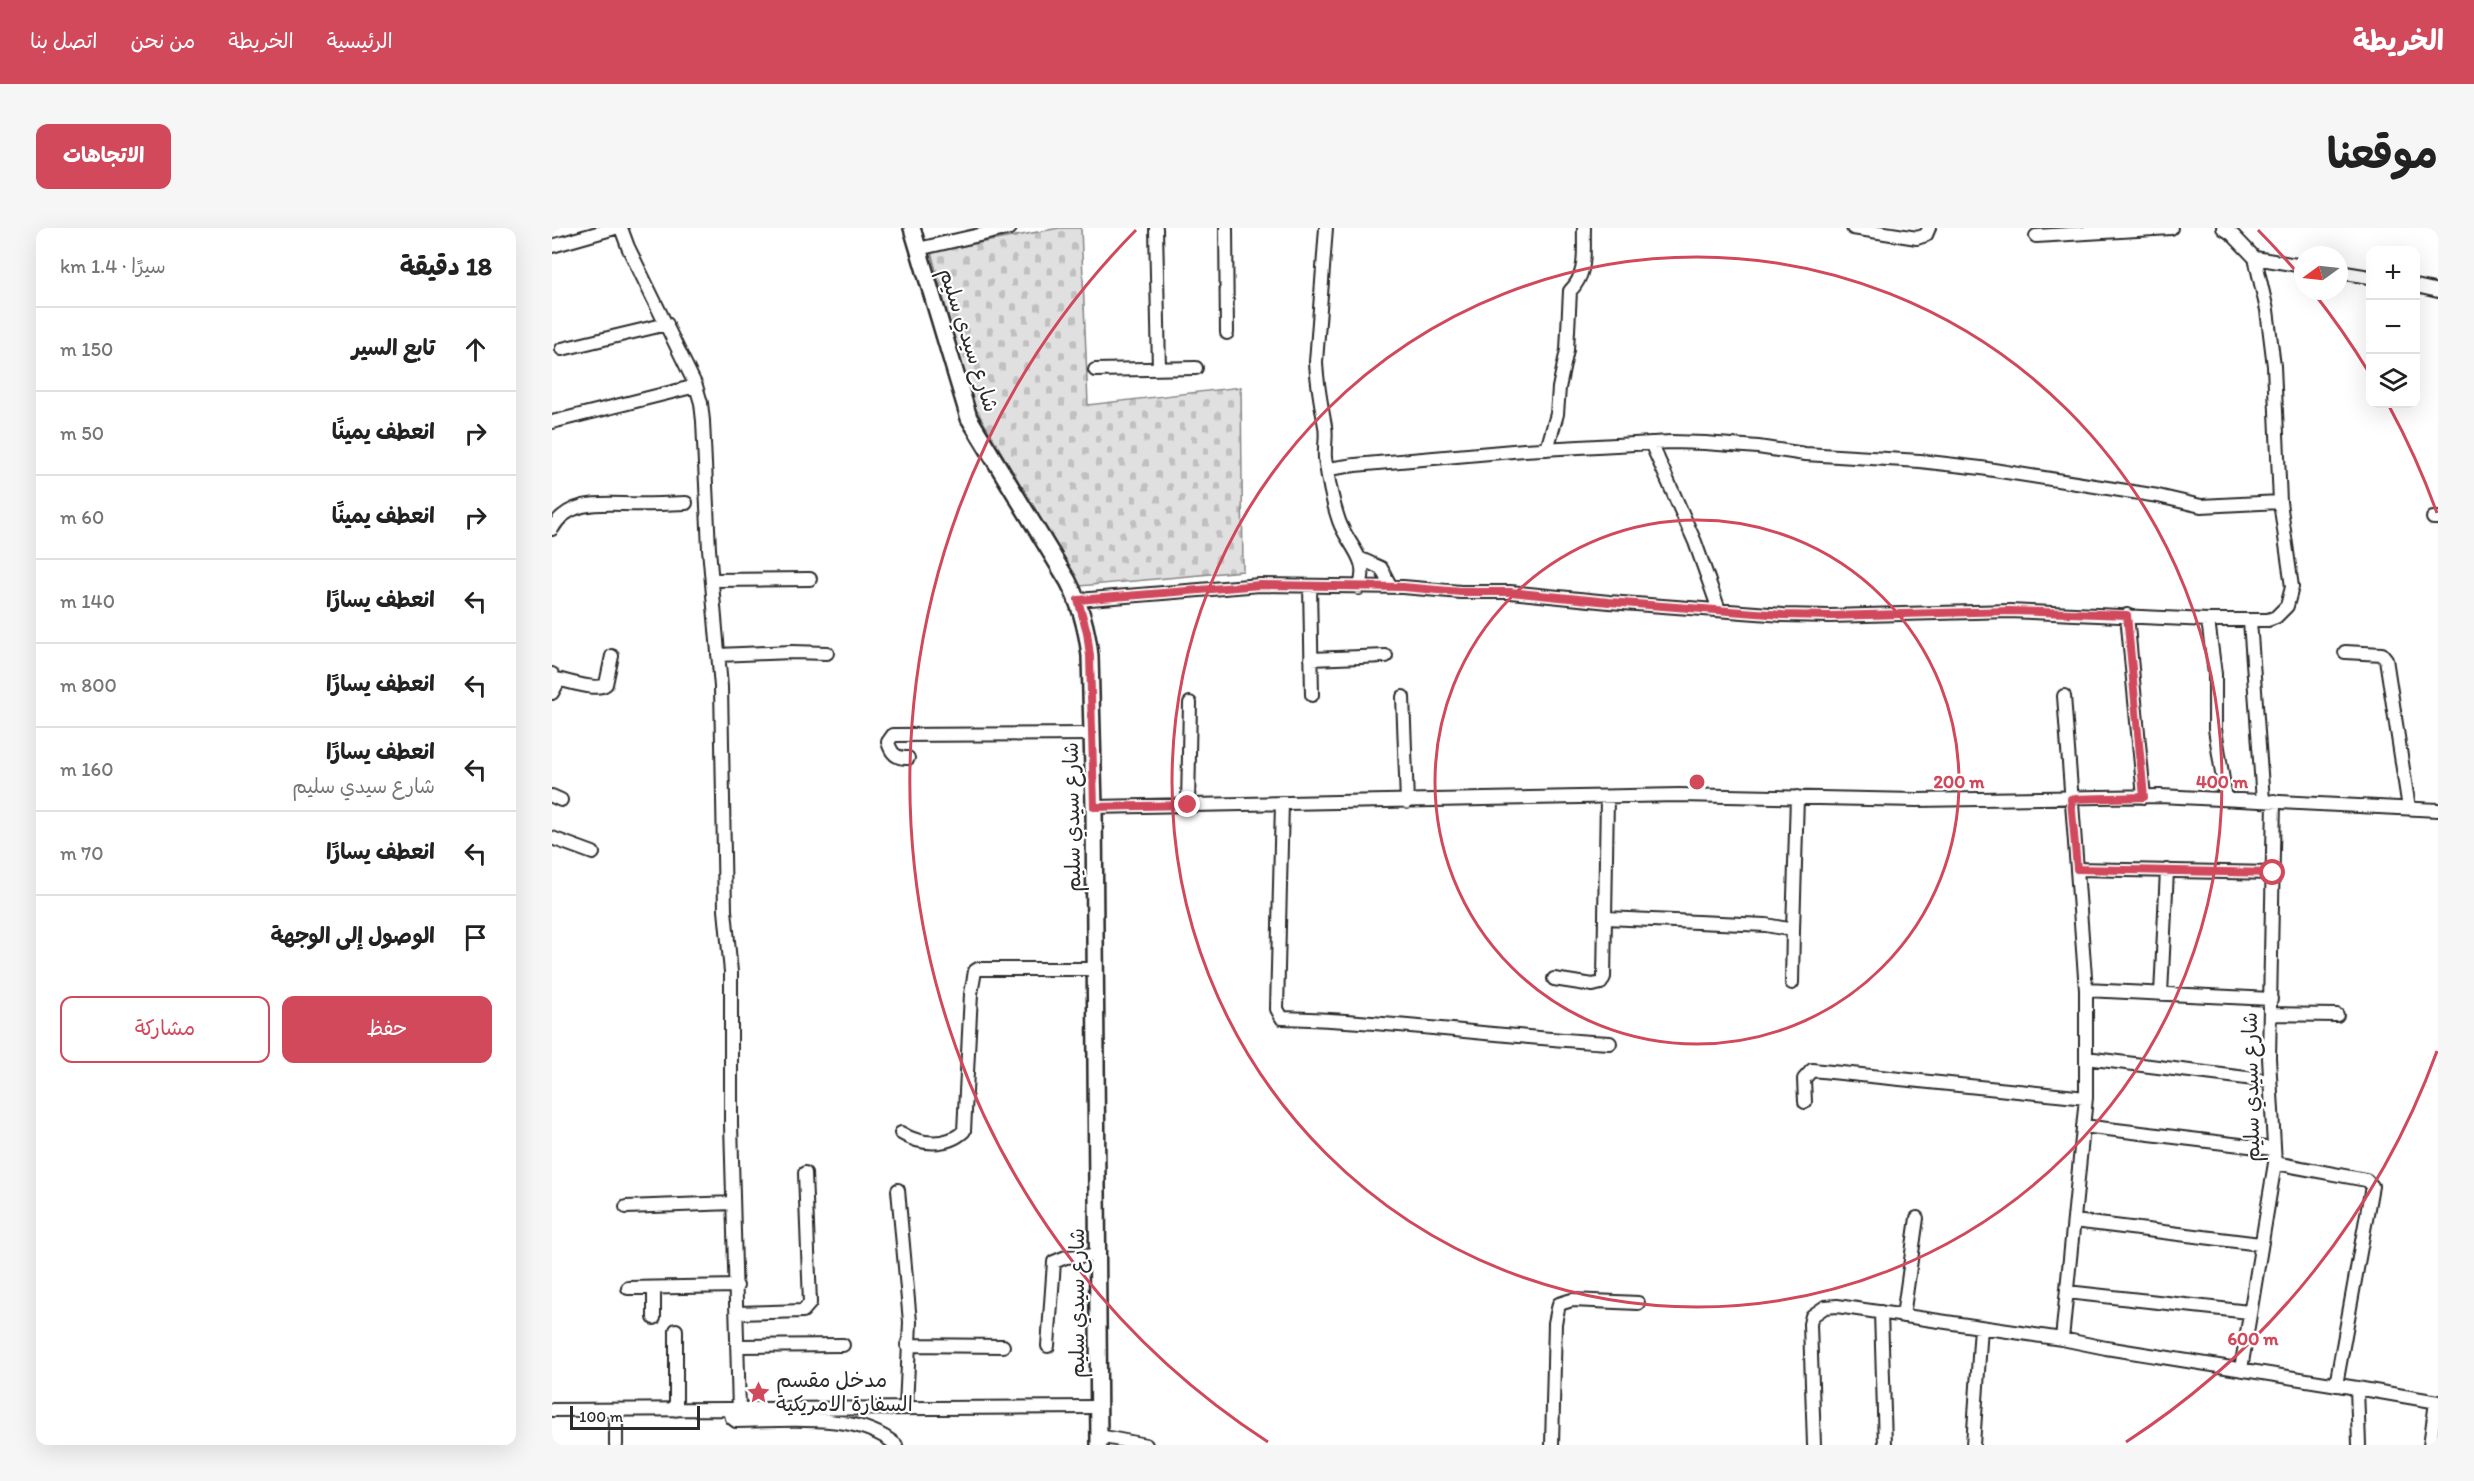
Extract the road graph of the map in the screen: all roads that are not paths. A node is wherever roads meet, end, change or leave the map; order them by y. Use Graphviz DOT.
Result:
graph roads {
  1 [pos="615,228"];
  2 [pos="621,228"];
  3 [pos="912,228"];
  4 [pos="1010,228"];
  5 [pos="1156,228"];
  6 [pos="1227,228"];
  7 [pos="1326,228"];
  8 [pos="1584,228"];
  9 [pos="1853,228"];
  10 [pos="1929,228"];
  11 [pos="2171,228"];
  12 [pos="2223,228"];
  13 [pos="2037,237"];
  14 [pos="552,246"];
  15 [pos="918,249"];
  16 [pos="2255,258"];
  17 [pos="2294,264"];
  18 [pos="2348,274"];
  19 [pos="2366,277"];
  20 [pos="2420,287"];
  21 [pos="2438,291"];
  22 [pos="667,324"];
  23 [pos="1227,333"];
  24 [pos="561,349"];
  25 [pos="1196,368"];
  26 [pos="1159,369"];
  27 [pos="1095,370"];
  28 [pos="696,386"];
  29 [pos="552,422"];
  30 [pos="1651,443"];
  31 [pos="1547,449"];
  32 [pos="1328,469"];
  33 [pos="2280,502"];
  34 [pos="686,503"];
  35 [pos="552,529"];
  36 [pos="1361,559"];
  37 [pos="810,579"];
  38 [pos="712,580"];
  39 [pos="1310,586"];
  40 [pos="1390,587"];
  41 [pos="1359,588"];
  42 [pos="1078,600"];
  43 [pos="1719,610"];
  44 [pos="2127,615"];
  45 [pos="2208,620"];
  46 [pos="2250,621"];
  47 [pos="2344,652"];
  48 [pos="827,654"];
  49 [pos="718,655"];
  50 [pos="612,656"];
  51 [pos="1386,656"];
  52 [pos="1311,658"];
  53 [pos="554,676"];
  54 [pos="552,693"];
  55 [pos="1312,695"];
  56 [pos="2064,696"];
  57 [pos="1403,697"];
  58 [pos="1190,703"];
  59 [pos="1091,734"];
  60 [pos="908,758"];
  61 [pos="1797,796"];
  62 [pos="2144,797"];
  63 [pos="1607,798"];
  64 [pos="2071,799"];
  65 [pos="2226,799"];
  66 [pos="2269,801"];
  67 [pos="1407,802"];
  68 [pos="1282,803"];
  69 [pos="1188,805"];
  70 [pos="1094,807"];
  71 [pos="2409,808"];
  72 [pos="2438,810"];
  73 [pos="552,838"];
  74 [pos="593,853"];
  75 [pos="2077,869"];
  76 [pos="2167,870"];
  77 [pos="2273,873"];
  78 [pos="1605,918"];
  79 [pos="1793,930"];
  80 [pos="1095,969"];
  81 [pos="1554,979"];
  82 [pos="1792,982"];
  83 [pos="2086,990"];
  84 [pos="2161,994"];
  85 [pos="2271,999"];
  86 [pos="2270,1014"];
  87 [pos="2337,1015"];
  88 [pos="1610,1043"];
  89 [pos="2086,1058"];
  90 [pos="2270,1081"];
  91 [pos="2086,1098"];
  92 [pos="1805,1102"];
  93 [pos="2083,1126"];
  94 [pos="901,1133"];
  95 [pos="2274,1149"];
  96 [pos="2275,1163"];
  97 [pos="805,1173"];
  98 [pos="898,1190"];
  99 [pos="734,1203"];
  100 [pos="626,1207"];
  101 [pos="1917,1218"];
  102 [pos="2074,1221"];
  103 [pos="2260,1244"];
  104 [pos="1098,1255"];
  105 [pos="737,1286"];
  106 [pos="628,1288"];
  107 [pos="654,1288"];
  108 [pos="2067,1292"];
  109 [pos="1638,1303"];
  110 [pos="1881,1312"];
  111 [pos="2249,1312"];
  112 [pos="738,1313"];
  113 [pos="1903,1316"];
  114 [pos="654,1318"];
  115 [pos="1981,1327"];
  116 [pos="676,1330"];
  117 [pos="2062,1339"];
  118 [pos="843,1345"];
  119 [pos="908,1345"];
  120 [pos="1003,1346"];
  121 [pos="1048,1346"];
  122 [pos="738,1347"];
  123 [pos="2241,1369"];
  124 [pos="2336,1385"];
  125 [pos="2357,1388"];
  126 [pos="2437,1402"];
  127 [pos="906,1407"];
  128 [pos="1099,1407"];
  129 [pos="552,1410"];
  130 [pos="615,1410"];
  131 [pos="676,1410"];
  132 [pos="735,1410"];
  133 [pos="1099,1441"];
  134 [pos="616,1445"];
  135 [pos="896,1445"];
  136 [pos="1146,1445"];
  137 [pos="1552,1445"];
  138 [pos="1814,1445"];
  139 [pos="1886,1445"];
  140 [pos="1973,1445"];
  141 [pos="2358,1445"];
  142 [pos="2430,1445"];
  1 -- 14 [label="street"];
  2 -- 22 [label="street"];
  3 -- 15 [label="main road, شارع سيدي سليم"];
  4 -- 15 [label="street"];
  5 -- 26 [label="street"];
  6 -- 23 [label="street"];
  7 -- 32 [label="street"];
  8 -- 31 [label="street"];
  9 -- 10 [label="street"];
  11 -- 13 [label="street"];
  12 -- 16 [label="street"];
  15 -- 42 [label="main road, شارع سيدي سليم"];
  16 -- 17 [label="street"];
  16 -- 33 [label="street"];
  18 -- 19 [label="street"];
  20 -- 21 [label="street"];
  22 -- 24 [label="street"];
  22 -- 28 [label="street"];
  25 -- 26 [label="street"];
  26 -- 27 [label="street"];
  28 -- 29 [label="street"];
  28 -- 38 [label="street"];
  30 -- 31 [label="street"];
  30 -- 33 [label="street"];
  30 -- 43 [label="street"];
  31 -- 32 [label="street"];
  32 -- 36 [label="street"];
  33 -- 46 [label="street"];
  34 -- 35 [label="street"];
  36 -- 40 [label="street"];
  36 -- 41 [label="street"];
  37 -- 38 [label="street"];
  38 -- 49 [label="street"];
  39 -- 41 [label="street"];
  39 -- 42 [label="street"];
  39 -- 52 [label="street"];
  40 -- 41 [label="street"];
  40 -- 43 [label="street"];
  42 -- 59 [label="main road, شارع سيدي سليم"];
  43 -- 44 [label="street"];
  44 -- 45 [label="street"];
  44 -- 62 [label="street"];
  45 -- 46 [label="street"];
  45 -- 65 [label="street"];
  46 -- 66 [label="street, شارع سيدي سليم"];
  47 -- 71 [label="street"];
  48 -- 49 [label="street"];
  49 -- 99 [label="street"];
  50 -- 53 [label="street"];
  51 -- 52 [label="street"];
  52 -- 55 [label="street"];
  53 -- 54 [label="street"];
  56 -- 64 [label="street"];
  57 -- 67 [label="street"];
  58 -- 69 [label="street"];
  59 -- 60 [label="street"];
  59 -- 70 [label="main road, شارع سيدي سليم"];
  61 -- 63 [label="street"];
  61 -- 64 [label="street"];
  61 -- 79 [label="street"];
  62 -- 64 [label="street"];
  62 -- 65 [label="street"];
  63 -- 67 [label="street"];
  63 -- 78 [label="street"];
  64 -- 75 [label="street"];
  65 -- 66 [label="street"];
  66 -- 71 [label="street"];
  66 -- 77 [label="street, شارع سيدي سليم"];
  67 -- 68 [label="street"];
  68 -- 69 [label="street"];
  68 -- 88 [label="street"];
  69 -- 70 [label="street"];
  70 -- 80 [label="main road, شارع سيدي سليم"];
  71 -- 72 [label="street"];
  73 -- 74 [label="street"];
  75 -- 76 [label="street"];
  75 -- 83 [label="street"];
  76 -- 77 [label="street"];
  76 -- 84 [label="street"];
  77 -- 85 [label="street, شارع سيدي سليم"];
  78 -- 79 [label="street"];
  78 -- 81 [label="street"];
  79 -- 82 [label="street"];
  80 -- 94 [label="street"];
  80 -- 104 [label="main road, شارع سيدي سليم"];
  83 -- 84 [label="street"];
  83 -- 89 [label="street"];
  84 -- 85 [label="street"];
  85 -- 86 [label="street, شارع سيدي سليم"];
  86 -- 87 [label="street"];
  86 -- 90 [label="street, شارع سيدي سليم"];
  89 -- 90 [label="street"];
  89 -- 91 [label="street"];
  90 -- 95 [label="street, شارع سيدي سليم"];
  91 -- 92 [label="street"];
  91 -- 93 [label="street"];
  93 -- 95 [label="street"];
  93 -- 102 [label="street"];
  95 -- 96 [label="street, شارع سيدي سليم"];
  96 -- 103 [label="street, شارع سيدي سليم"];
  96 -- 124 [label="street"];
  97 -- 112 [label="street"];
  98 -- 119 [label="street"];
  99 -- 100 [label="street"];
  99 -- 105 [label="street"];
  101 -- 113 [label="street"];
  102 -- 103 [label="street"];
  102 -- 108 [label="street"];
  103 -- 111 [label="street, شارع سيدي سليم"];
  104 -- 121 [label="street"];
  104 -- 128 [label="main road, شارع سيدي سليم"];
  105 -- 107 [label="street"];
  105 -- 112 [label="street"];
  106 -- 107 [label="street"];
  107 -- 114 [label="street"];
  108 -- 111 [label="street"];
  108 -- 117 [label="street"];
  109 -- 137 [label="street"];
  110 -- 113 [label="street"];
  110 -- 138 [label="street"];
  110 -- 139 [label="street"];
  111 -- 123 [label="street, شارع سيدي سليم"];
  112 -- 122 [label="street"];
  113 -- 115 [label="street"];
  115 -- 117 [label="street"];
  115 -- 140 [label="street"];
  116 -- 131 [label="street"];
  117 -- 123 [label="street"];
  118 -- 122 [label="street"];
  119 -- 120 [label="street"];
  119 -- 127 [label="street"];
  122 -- 132 [label="street"];
  123 -- 124 [label="street"];
  124 -- 125 [label="street"];
  125 -- 126 [label="street"];
  125 -- 141 [label="street"];
  126 -- 142 [label="street"];
  127 -- 128 [label="street"];
  127 -- 132 [label="street"];
  128 -- 133 [label="main road, شارع سيدي سليم"];
  129 -- 130 [label="street"];
  130 -- 131 [label="street"];
  130 -- 134 [label="street"];
  131 -- 132 [label="street"];
  132 -- 135 [label="street"];
  133 -- 136 [label="street"];
}
